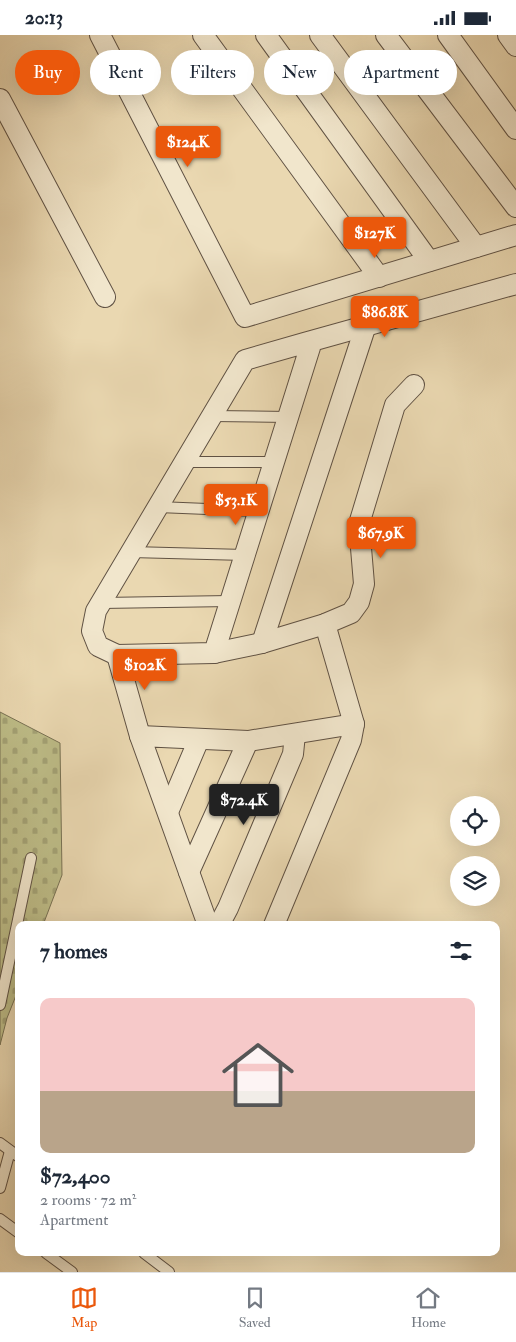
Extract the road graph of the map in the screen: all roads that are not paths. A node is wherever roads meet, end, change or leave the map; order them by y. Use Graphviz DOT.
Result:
graph roads {
  1 [pos="100,35"];
  2 [pos="203,35"];
  3 [pos="266,35"];
  4 [pos="320,35"];
  5 [pos="386,35"];
  6 [pos="448,35"];
  7 [pos="508,35"];
  8 [pos="516,46"];
  9 [pos="0,99"];
  10 [pos="516,129"];
  11 [pos="516,207"];
  12 [pos="516,235"];
  13 [pos="476,247"];
  14 [pos="430,261"];
  15 [pos="379,277"];
  16 [pos="516,284"];
  17 [pos="106,297"];
  18 [pos="366,325"];
  19 [pos="312,341"];
  20 [pos="414,385"];
  21 [pos="212,416"];
  22 [pos="288,417"];
  23 [pos="274,461"];
  24 [pos="185,462"];
  25 [pos="158,507"];
  26 [pos="259,511"];
  27 [pos="132,552"];
  28 [pos="245,555"];
  29 [pos="230,601"];
  30 [pos="101,603"];
  31 [pos="324,624"];
  32 [pos="262,643"];
  33 [pos="214,653"];
  34 [pos="117,655"];
  35 [pos="354,724"];
  36 [pos="295,734"];
  37 [pos="140,736"];
  38 [pos="199,739"];
  39 [pos="248,741"];
  40 [pos="168,812"];
  41 [pos="31,858"];
  42 [pos="189,872"];
  43 [pos="18,921"];
  44 [pos="207,921"];
  45 [pos="221,921"];
  46 [pos="276,921"];
  47 [pos="15,934"];
  48 [pos="0,1005"];
  49 [pos="0,1143"];
  50 [pos="14,1154"];
  51 [pos="0,1189"];
  52 [pos="0,1219"];
  53 [pos="15,1230"];
  54 [pos="50,1256"];
  55 [pos="148,1256"];
  56 [pos="72,1272"];
  57 [pos="170,1272"];
  1 -- 15 [label="street"];
  2 -- 15 [label="street"];
  3 -- 14 [label="street"];
  4 -- 13 [label="street"];
  5 -- 11 [label="street"];
  6 -- 10 [label="street"];
  7 -- 8 [label="street"];
  9 -- 17 [label="street"];
  12 -- 13 [label="street"];
  13 -- 14 [label="street"];
  14 -- 15 [label="street"];
  16 -- 18 [label="street"];
  18 -- 19 [label="street"];
  18 -- 32 [label="street"];
  19 -- 21 [label="street"];
  19 -- 22 [label="street"];
  20 -- 31 [label="street"];
  21 -- 22 [label="lane"];
  21 -- 24 [label="street"];
  22 -- 23 [label="street"];
  23 -- 24 [label="lane"];
  23 -- 26 [label="street"];
  24 -- 25 [label="street"];
  25 -- 26 [label="lane"];
  25 -- 27 [label="street"];
  26 -- 28 [label="street"];
  27 -- 28 [label="lane"];
  27 -- 30 [label="street"];
  28 -- 29 [label="street"];
  29 -- 30 [label="lane"];
  29 -- 33 [label="street"];
  30 -- 34 [label="street"];
  31 -- 32 [label="street"];
  31 -- 35 [label="street"];
  32 -- 33 [label="street"];
  33 -- 34 [label="street"];
  34 -- 37 [label="street"];
  35 -- 36 [label="street"];
  35 -- 46 [label="street"];
  36 -- 39 [label="street"];
  36 -- 45 [label="street"];
  37 -- 38 [label="street"];
  37 -- 40 [label="street"];
  38 -- 39 [label="street"];
  38 -- 40 [label="street"];
  39 -- 42 [label="street"];
  40 -- 42 [label="street"];
  41 -- 43 [label="lane"];
  42 -- 44 [label="street"];
  47 -- 48 [label="lane"];
  49 -- 50 [label="lane"];
  50 -- 51 [label="lane"];
  52 -- 53 [label="lane"];
  54 -- 56 [label="lane"];
  55 -- 57 [label="lane"];
}
